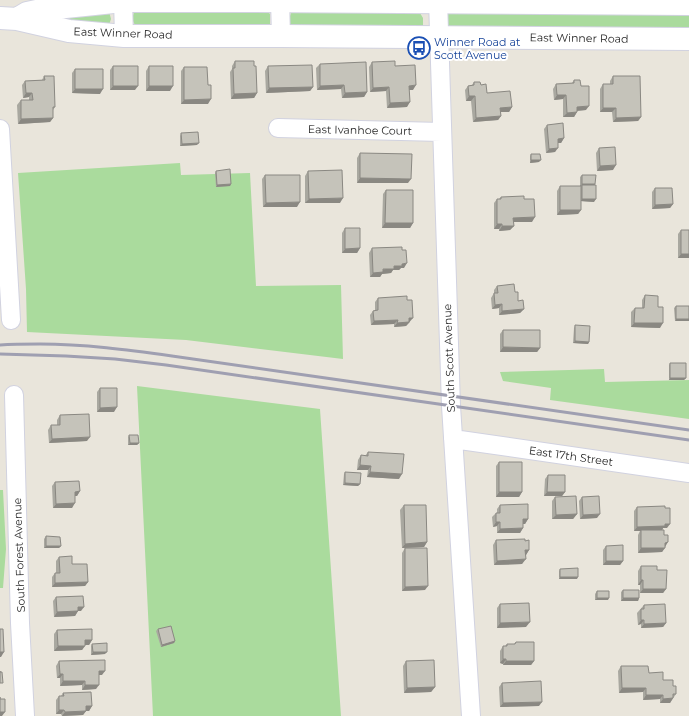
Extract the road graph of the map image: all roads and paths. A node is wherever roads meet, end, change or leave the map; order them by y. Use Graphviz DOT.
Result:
graph roads {
  1 [pos="123,0"];
  2 [pos="280,0"];
  3 [pos="438,1"];
  4 [pos="689,4"];
  5 [pos="8,18"];
  6 [pos="124,36"];
  7 [pos="281,36"];
  8 [pos="439,37"];
  9 [pos="689,39"];
  10 [pos="278,128"];
  11 [pos="0,129"];
  12 [pos="442,132"];
  13 [pos="10,320"];
  14 [pos="14,395"];
  15 [pos="453,440"];
  16 [pos="689,473"];
  17 [pos="25,716"];
  18 [pos="471,716"];
  1 -- 2 [label="street, East Winner Road"];
  1 -- 5 [label="street, East Winner Road"];
  1 -- 6 [label="street"];
  2 -- 3 [label="street, East Winner Road"];
  2 -- 7 [label="street"];
  3 -- 4 [label="street, East Winner Road"];
  3 -- 8 [label="street, South Scott Avenue"];
  5 -- 6 [label="street, East Winner Road"];
  6 -- 7 [label="street, East Winner Road"];
  7 -- 8 [label="street, East Winner Road"];
  8 -- 9 [label="street, East Winner Road"];
  8 -- 12 [label="street, South Scott Avenue"];
  10 -- 12 [label="street, East Ivanhoe Court"];
  11 -- 13 [label="street"];
  12 -- 15 [label="street, South Scott Avenue"];
  14 -- 17 [label="street, South Forest Avenue"];
  15 -- 16 [label="street, East 17th Street"];
  15 -- 18 [label="street, South Scott Avenue"];
}
